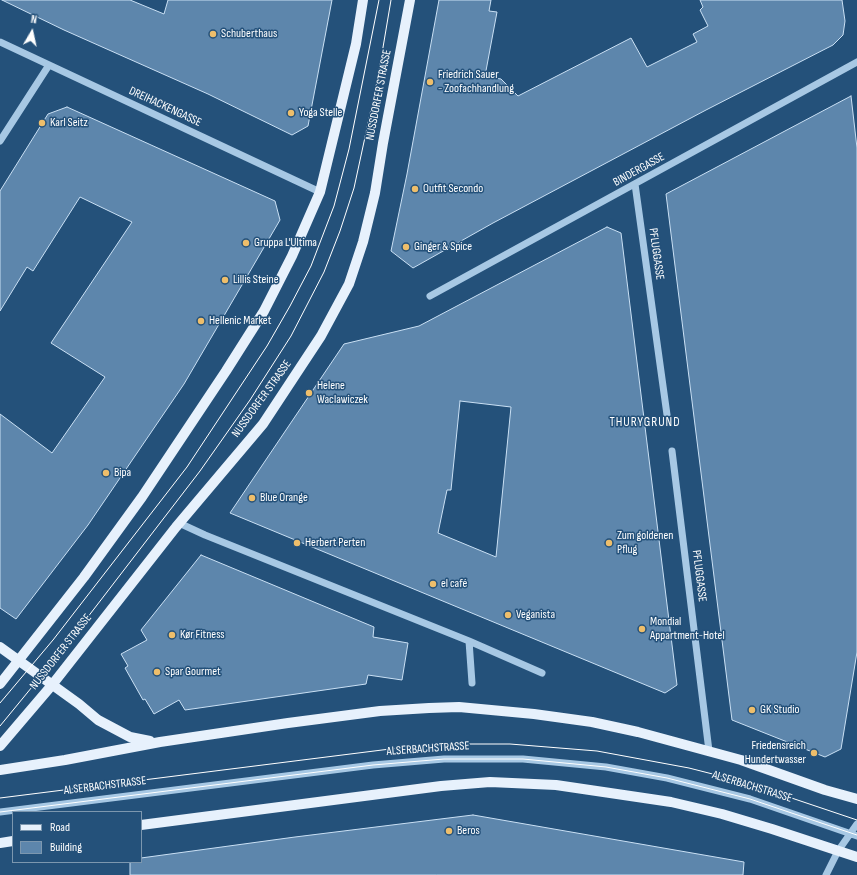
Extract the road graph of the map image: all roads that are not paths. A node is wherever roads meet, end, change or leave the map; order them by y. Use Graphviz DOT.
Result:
graph roads {
  1 [pos="363,0"];
  2 [pos="410,0"];
  3 [pos="0,42"];
  4 [pos="857,62"];
  5 [pos="49,64"];
  6 [pos="0,141"];
  7 [pos="635,184"];
  8 [pos="320,192"];
  9 [pos="430,296"];
  10 [pos="668,422"];
  11 [pos="672,451"];
  12 [pos="179,523"];
  13 [pos="469,641"];
  14 [pos="0,648"];
  15 [pos="19,661"];
  16 [pos="542,673"];
  17 [pos="472,683"];
  18 [pos="0,684"];
  19 [pos="52,685"];
  20 [pos="160,742"];
  21 [pos="0,746"];
  22 [pos="709,751"];
  23 [pos="0,770"];
  24 [pos="857,799"];
  25 [pos="0,812"];
  26 [pos="857,824"];
  27 [pos="142,825"];
  28 [pos="854,835"];
  29 [pos="12,841"];
  30 [pos="0,843"];
  31 [pos="838,851"];
  32 [pos="857,857"];
  33 [pos="826,875"];
  1 -- 8 [label="main road"];
  2 -- 12 [label="main road, NUSSDORFER STRASSE"];
  3 -- 5 [label="street, DREIHACKENGASSE"];
  4 -- 7 [label="street, BINDERGASSE"];
  5 -- 6 [label="street"];
  5 -- 8 [label="street, DREIHACKENGASSE"];
  7 -- 9 [label="street, BINDERGASSE"];
  7 -- 10 [label="street, PFLUGGASSE"];
  8 -- 15 [label="main road"];
  11 -- 22 [label="street, PFLUGGASSE"];
  12 -- 13 [label="street"];
  12 -- 19 [label="main road, NUSSDORFER STRASSE"];
  13 -- 16 [label="street"];
  13 -- 17 [label="street"];
  14 -- 15 [label="main road, ALSERBACHSTRASSE"];
  15 -- 18 [label="main road"];
  15 -- 19 [label="main road, ALSERBACHSTRASSE"];
  19 -- 20 [label="main road, ALSERBACHSTRASSE"];
  19 -- 21 [label="main road, NUSSDORFER STRASSE"];
  20 -- 22 [label="main road, ALSERBACHSTRASSE"];
  20 -- 23 [label="main road, ALSERBACHSTRASSE"];
  22 -- 24 [label="main road, ALSERBACHSTRASSE"];
  25 -- 28 [label="street, ALSERBACHSTRASSE"];
  26 -- 28 [label="street"];
  27 -- 31 [label="main road"];
  28 -- 31 [label="street"];
  29 -- 30 [label="main road"];
  31 -- 32 [label="main road"];
  31 -- 33 [label="street"];
}
